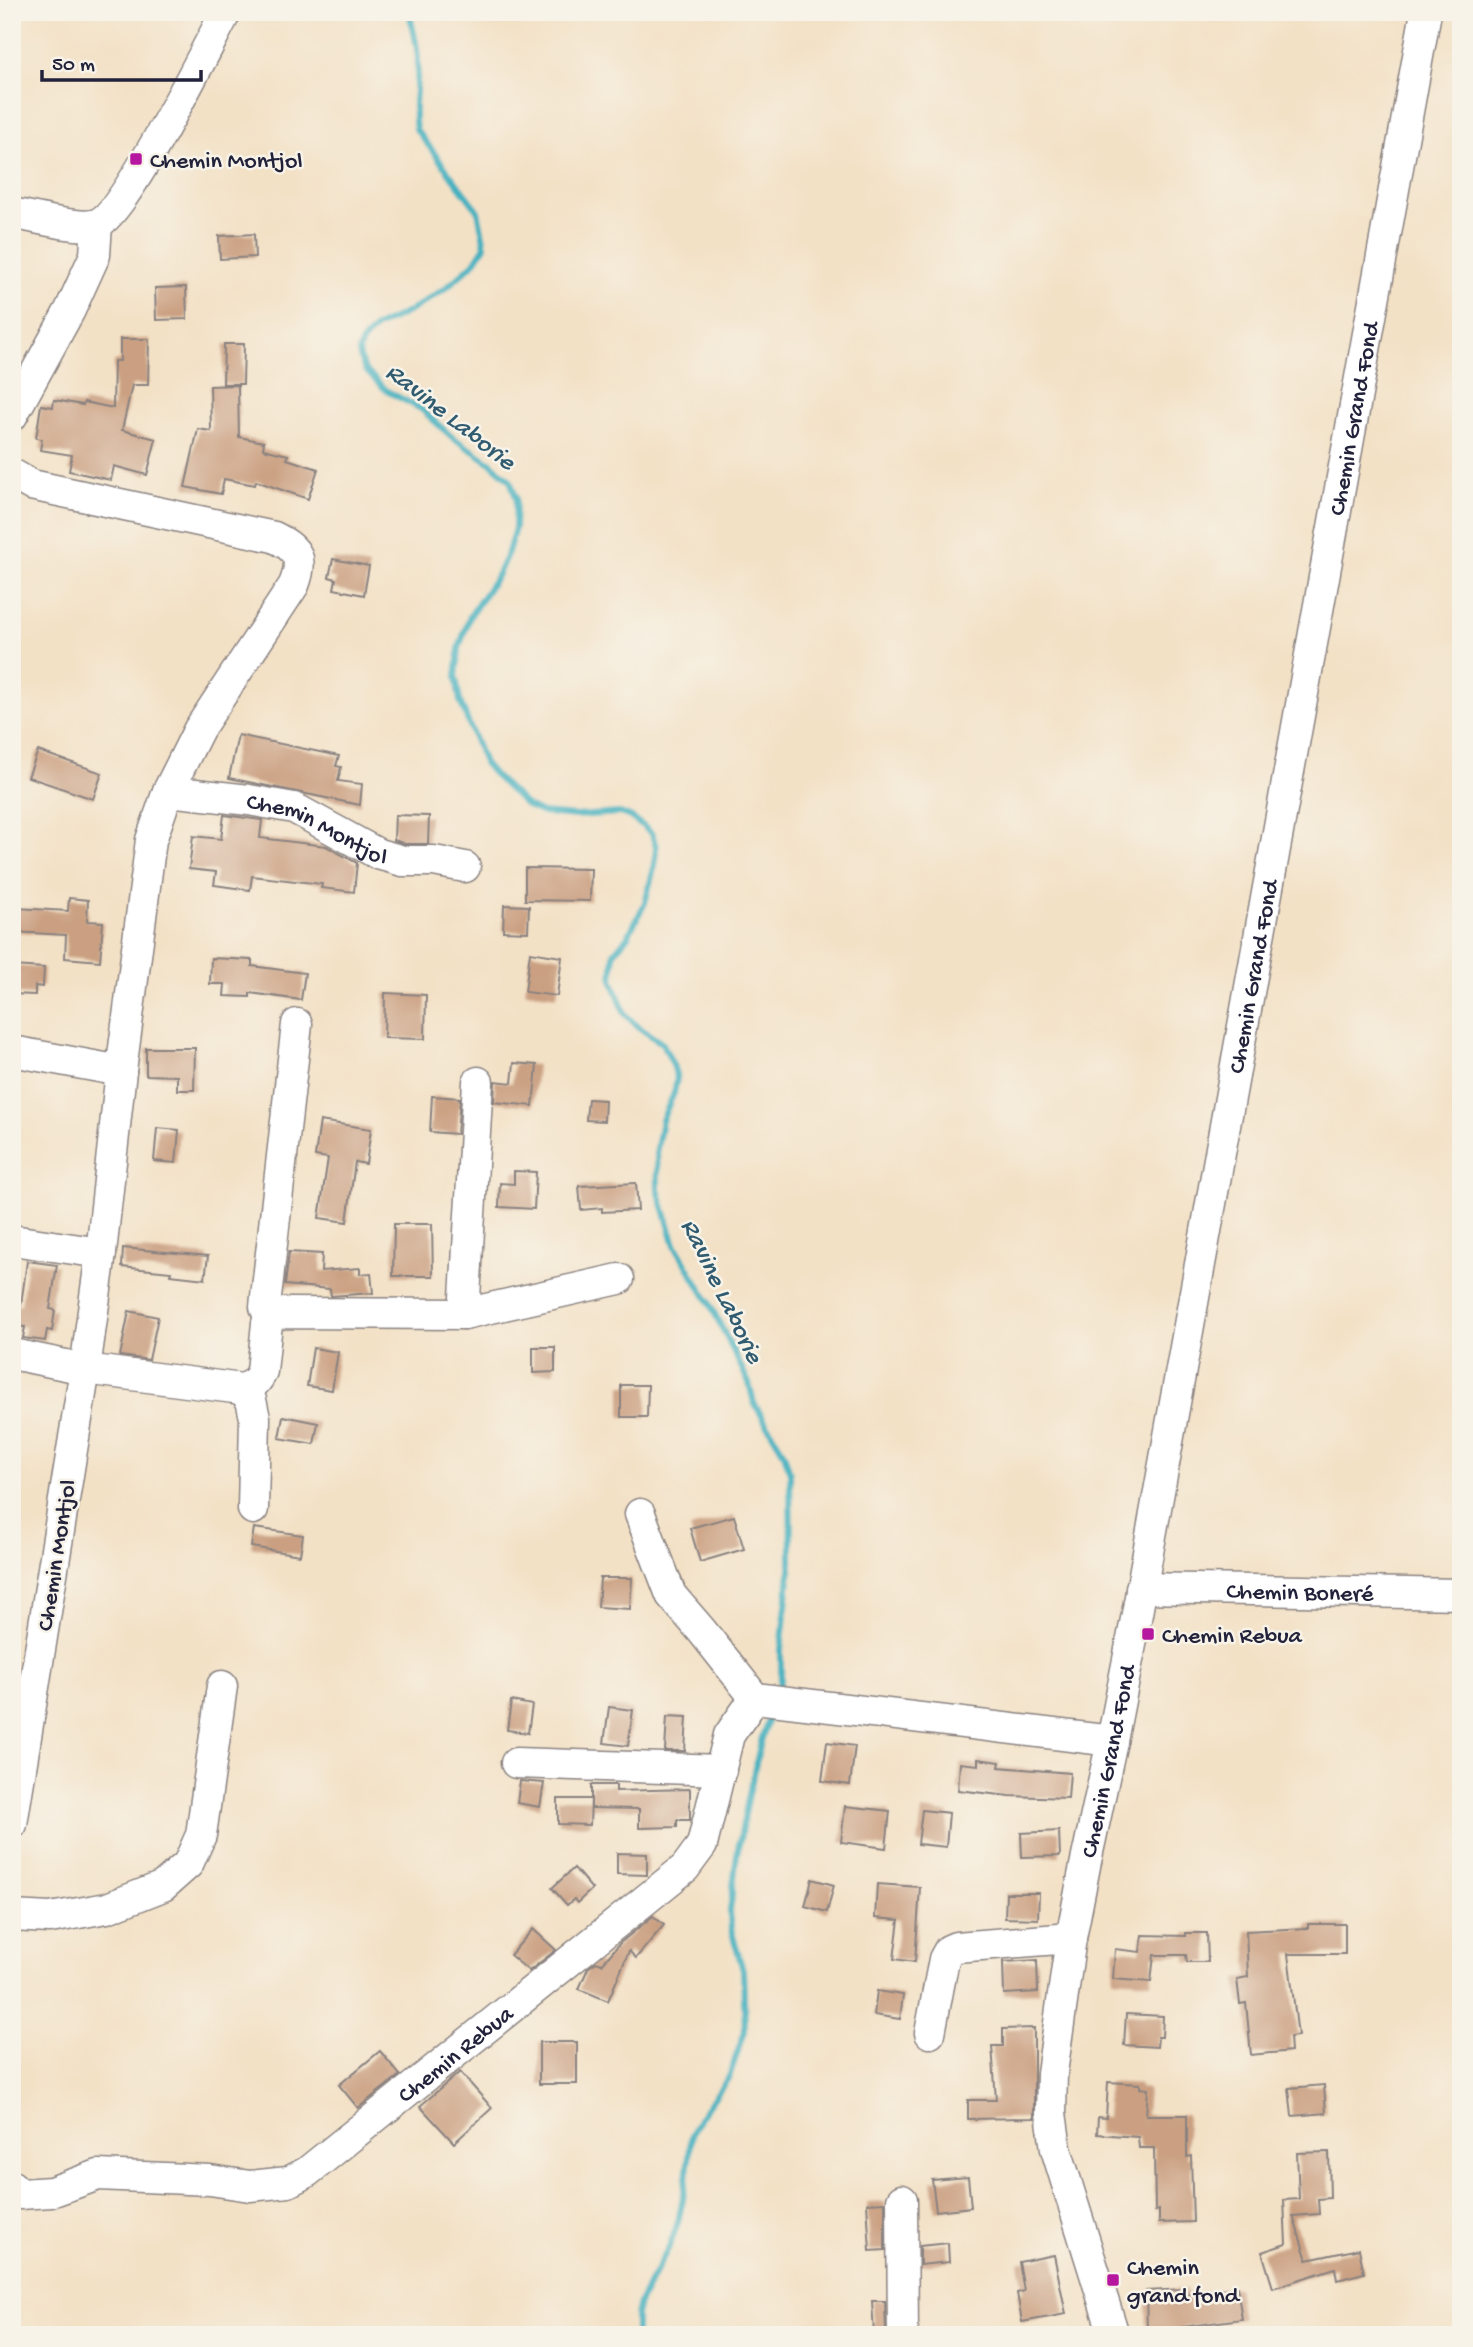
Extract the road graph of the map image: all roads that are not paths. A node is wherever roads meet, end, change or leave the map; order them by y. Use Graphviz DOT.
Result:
graph roads {
  1 [pos="226,12"];
  2 [pos="1426,12"];
  3 [pos="12,213"];
  4 [pos="97,224"];
  5 [pos="12,416"];
  6 [pos="12,474"];
  7 [pos="168,791"];
  8 [pos="465,867"];
  9 [pos="298,1024"];
  10 [pos="12,1051"];
  11 [pos="121,1072"];
  12 [pos="478,1082"];
  13 [pos="12,1240"];
  14 [pos="101,1253"];
  15 [pos="619,1279"];
  16 [pos="464,1314"];
  17 [pos="270,1318"];
  18 [pos="12,1354"];
  19 [pos="85,1368"];
  20 [pos="242,1389"];
  21 [pos="253,1509"];
  22 [pos="640,1514"];
  23 [pos="1141,1588"];
  24 [pos="1461,1594"];
  25 [pos="222,1686"];
  26 [pos="760,1698"];
  27 [pos="1112,1741"];
  28 [pos="516,1763"];
  29 [pos="721,1770"];
  30 [pos="13,1816"];
  31 [pos="12,1916"];
  32 [pos="1071,1938"];
  33 [pos="930,2033"];
  34 [pos="16,2190"];
  35 [pos="902,2200"];
  36 [pos="903,2335"];
  37 [pos="1114,2335"];
  1 -- 4 [label="street"];
  2 -- 23 [label="street, Chemin Grand Fond"];
  3 -- 4 [label="street"];
  4 -- 5 [label="street"];
  6 -- 7 [label="street, Chemin Montjol"];
  7 -- 8 [label="street, Chemin Montjol"];
  7 -- 11 [label="street, Chemin Montjol"];
  9 -- 17 [label="street"];
  10 -- 11 [label="street"];
  11 -- 14 [label="street, Chemin Montjol"];
  12 -- 16 [label="street"];
  13 -- 14 [label="street"];
  14 -- 19 [label="street, Chemin Montjol"];
  15 -- 16 [label="street"];
  16 -- 17 [label="street"];
  17 -- 20 [label="street"];
  18 -- 19 [label="street"];
  19 -- 20 [label="street"];
  19 -- 30 [label="street, Chemin Montjol"];
  20 -- 21 [label="street"];
  22 -- 26 [label="street"];
  23 -- 24 [label="street, Chemin Boneré"];
  23 -- 27 [label="street, Chemin Grand Fond"];
  25 -- 31 [label="street"];
  26 -- 27 [label="street"];
  26 -- 29 [label="street, Chemin Rebua"];
  27 -- 32 [label="street, Chemin Grand Fond"];
  28 -- 29 [label="street"];
  29 -- 34 [label="street, Chemin Rebua"];
  32 -- 33 [label="street"];
  32 -- 37 [label="street, Chemin Grand Fond"];
  35 -- 36 [label="street"];
}
